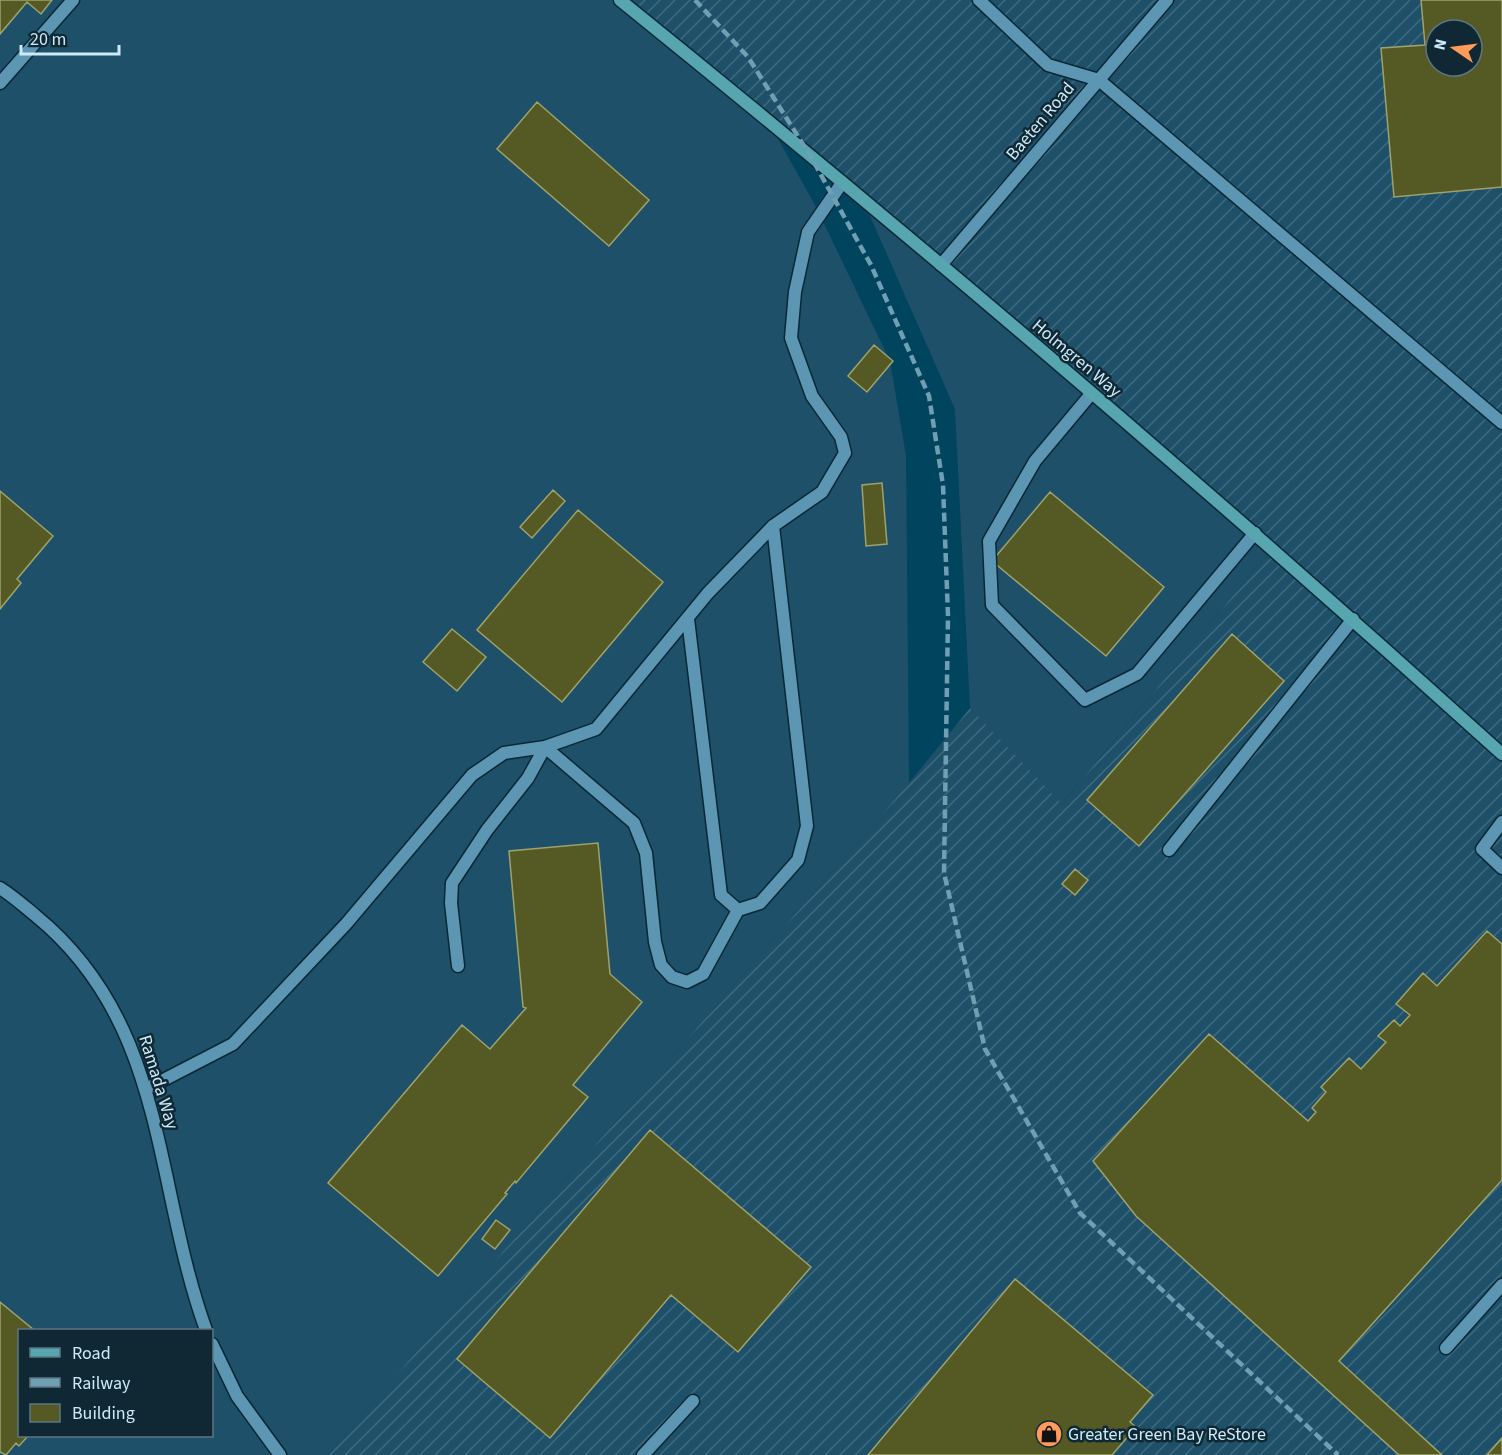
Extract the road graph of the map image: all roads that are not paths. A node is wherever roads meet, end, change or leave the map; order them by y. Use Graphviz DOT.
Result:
graph roads {
  1 [pos="73,0"];
  2 [pos="620,0"];
  3 [pos="979,0"];
  4 [pos="1167,0"];
  5 [pos="1099,80"];
  6 [pos="0,83"];
  7 [pos="842,183"];
  8 [pos="941,266"];
  9 [pos="1091,393"];
  10 [pos="1502,423"];
  11 [pos="773,526"];
  12 [pos="1255,533"];
  13 [pos="688,619"];
  14 [pos="1353,619"];
  15 [pos="545,747"];
  16 [pos="1502,754"];
  17 [pos="1502,822"];
  18 [pos="1169,850"];
  19 [pos="1502,868"];
  20 [pos="0,888"];
  21 [pos="738,910"];
  22 [pos="458,966"];
  23 [pos="146,1089"];
  24 [pos="1502,1285"];
  25 [pos="206,1329"];
  26 [pos="213,1346"];
  27 [pos="1446,1348"];
  28 [pos="693,1401"];
  29 [pos="280,1455"];
  30 [pos="642,1455"];
  1 -- 6 [label="street"];
  2 -- 7 [label="street, Holmgren Way"];
  3 -- 5 [label="street"];
  4 -- 5 [label="street, Baeten Road"];
  5 -- 8 [label="street, Baeten Road"];
  5 -- 10 [label="street"];
  7 -- 8 [label="street, Holmgren Way"];
  7 -- 11 [label="street"];
  8 -- 9 [label="street, Holmgren Way"];
  9 -- 12 [label="street, Holmgren Way"];
  9 -- 12 [label="street"];
  11 -- 13 [label="street"];
  11 -- 21 [label="street"];
  12 -- 14 [label="street, Holmgren Way"];
  13 -- 15 [label="street"];
  13 -- 21 [label="street"];
  14 -- 16 [label="street, Holmgren Way"];
  14 -- 18 [label="street"];
  15 -- 21 [label="street"];
  15 -- 22 [label="street"];
  15 -- 23 [label="street"];
  17 -- 19 [label="street"];
  20 -- 23 [label="street, Ramada Way"];
  23 -- 25 [label="street, Ramada Way"];
  24 -- 27 [label="street"];
  26 -- 29 [label="street"];
  28 -- 30 [label="street"];
}
